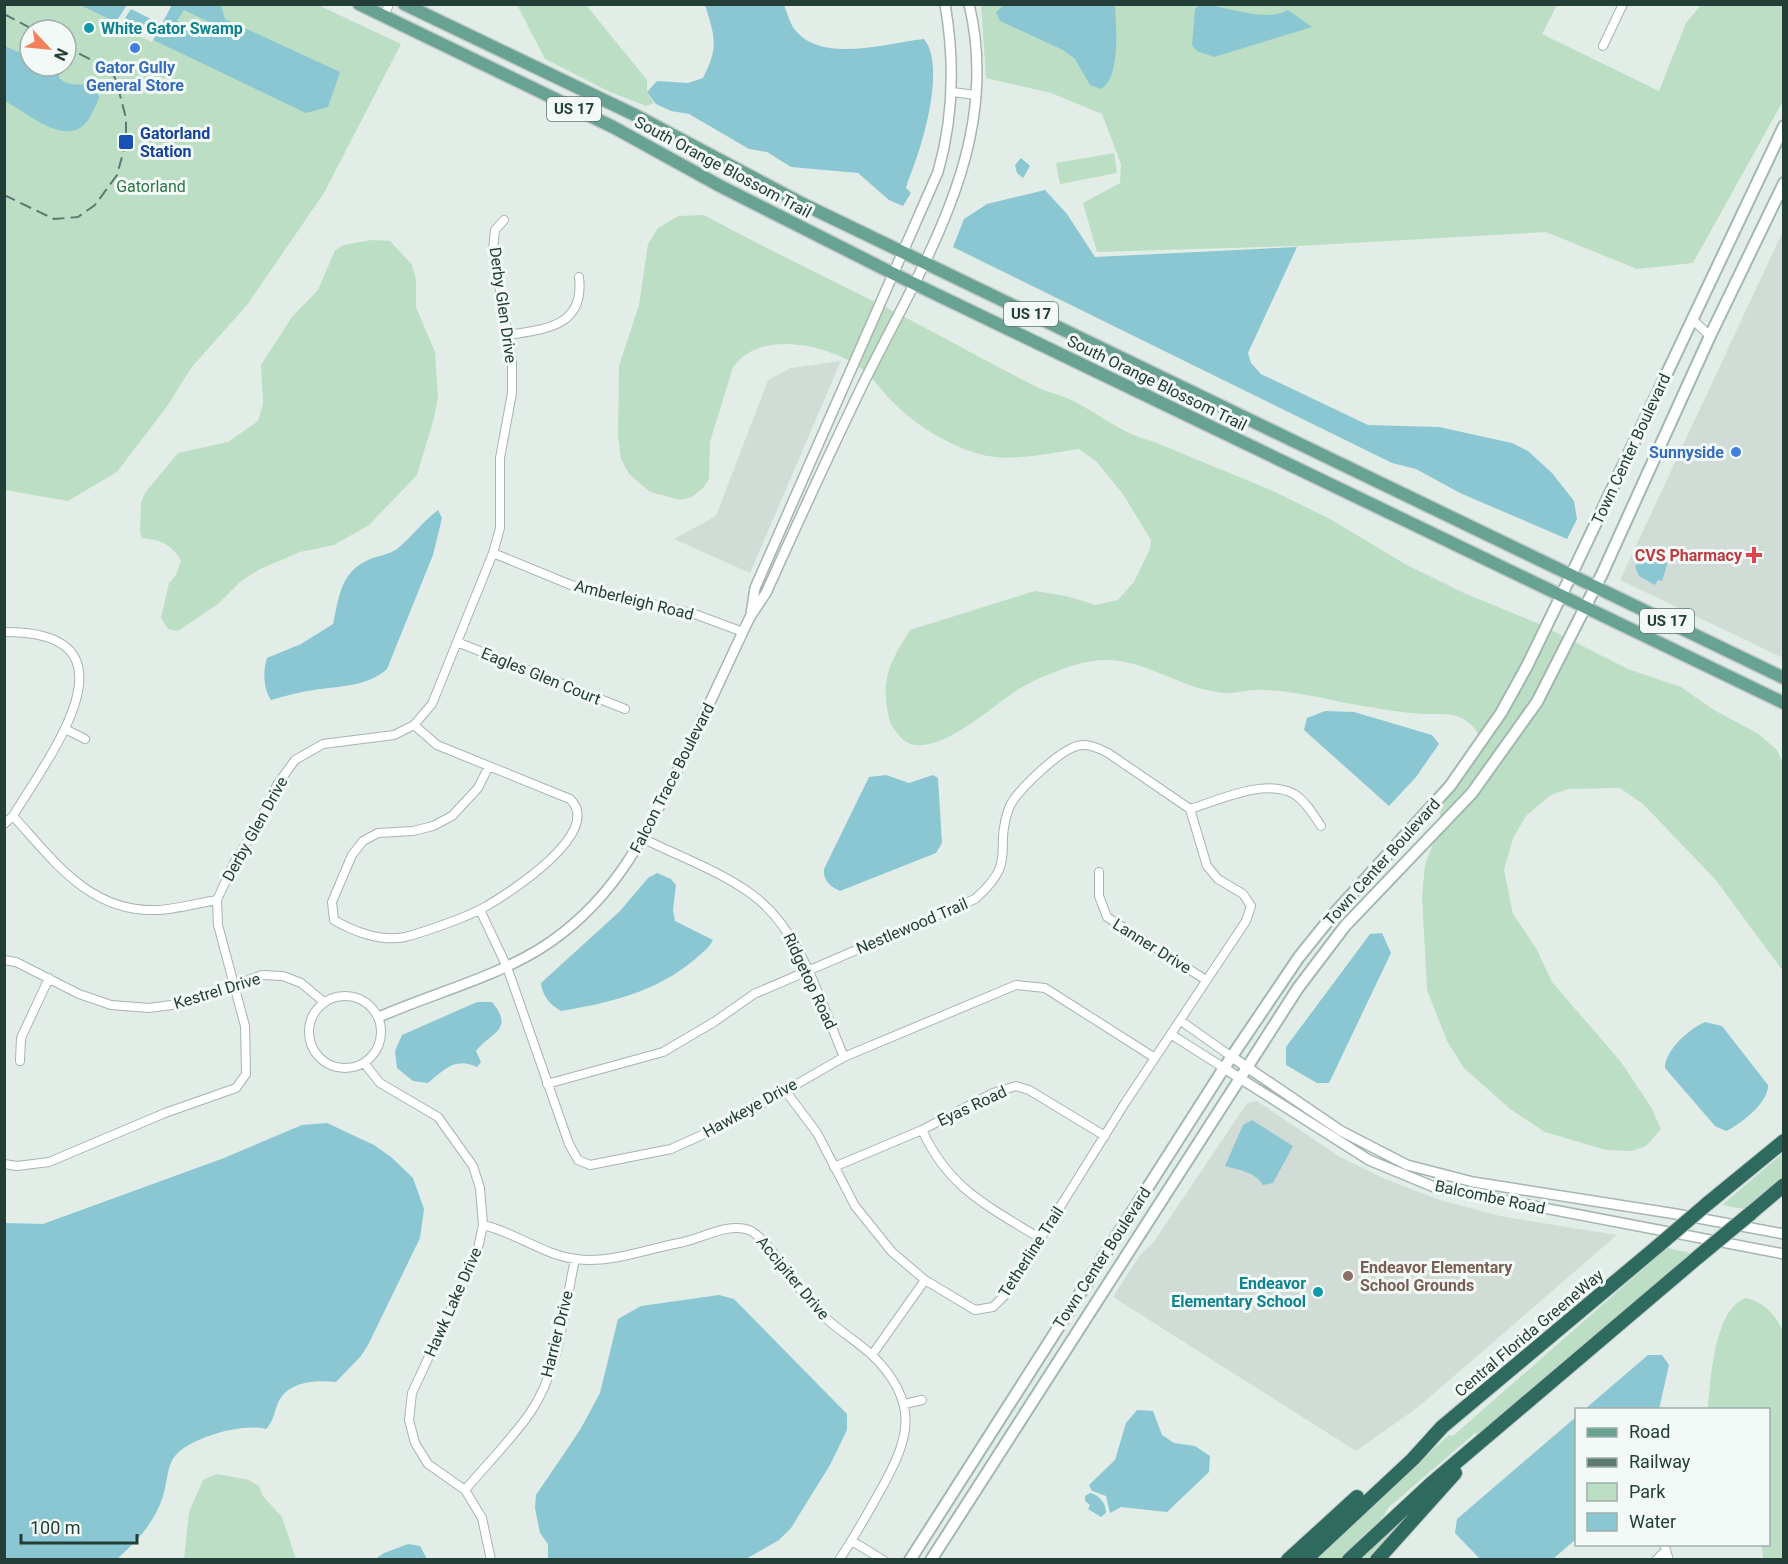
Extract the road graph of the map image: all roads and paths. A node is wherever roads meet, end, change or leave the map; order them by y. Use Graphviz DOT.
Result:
graph roads {
  1 [pos="359,4"];
  2 [pos="389,4"];
  3 [pos="404,4"];
  4 [pos="945,4"];
  5 [pos="969,4"];
  6 [pos="1623,4"];
  7 [pos="384,16"];
  8 [pos="1603,46"];
  9 [pos="952,92"];
  10 [pos="976,95"];
  11 [pos="1784,126"];
  12 [pos="1784,183"];
  13 [pos="504,220"];
  14 [pos="902,252"];
  15 [pos="924,262"];
  16 [pos="892,273"];
  17 [pos="579,277"];
  18 [pos="913,283"];
  19 [pos="1690,323"];
  20 [pos="508,335"];
  21 [pos="1710,336"];
  22 [pos="493,554"];
  23 [pos="1572,575"];
  24 [pos="1596,587"];
  25 [pos="1561,596"];
  26 [pos="1585,608"];
  27 [pos="750,617"];
  28 [pos="4,632"];
  29 [pos="743,632"];
  30 [pos="457,642"];
  31 [pos="1784,678"];
  32 [pos="1784,703"];
  33 [pos="625,709"];
  34 [pos="414,725"];
  35 [pos="65,729"];
  36 [pos="85,739"];
  37 [pos="489,766"];
  38 [pos="1190,809"];
  39 [pos="13,816"];
  40 [pos="4,824"];
  41 [pos="1321,826"];
  42 [pos="644,839"];
  43 [pos="1099,872"];
  44 [pos="217,900"];
  45 [pos="480,910"];
  46 [pos="4,960"];
  47 [pos="507,967"];
  48 [pos="807,971"];
  49 [pos="49,978"];
  50 [pos="1206,980"];
  51 [pos="234,986"];
  52 [pos="324,1002"];
  53 [pos="379,1017"];
  54 [pos="1181,1021"];
  55 [pos="1172,1035"];
  56 [pos="844,1057"];
  57 [pos="1233,1057"];
  58 [pos="1155,1058"];
  59 [pos="20,1060"];
  60 [pos="364,1063"];
  61 [pos="1247,1065"];
  62 [pos="1224,1068"];
  63 [pos="1239,1078"];
  64 [pos="547,1083"];
  65 [pos="784,1089"];
  66 [pos="922,1130"];
  67 [pos="1105,1136"];
  68 [pos="1784,1142"];
  69 [pos="4,1164"];
  70 [pos="834,1167"];
  71 [pos="1784,1185"];
  72 [pos="483,1225"];
  73 [pos="1784,1234"];
  74 [pos="1041,1239"];
  75 [pos="1784,1254"];
  76 [pos="574,1259"];
  77 [pos="925,1280"];
  78 [pos="872,1355"];
  79 [pos="922,1400"];
  80 [pos="904,1404"];
  81 [pos="1506,1420"];
  82 [pos="1442,1427"];
  83 [pos="465,1490"];
  84 [pos="852,1540"];
  85 [pos="1665,1547"];
  86 [pos="490,1560"];
  87 [pos="839,1560"];
  88 [pos="883,1560"];
  89 [pos="909,1560"];
  90 [pos="931,1560"];
  91 [pos="1288,1560"];
  92 [pos="1305,1560"];
  93 [pos="1349,1560"];
  94 [pos="1377,1560"];
  95 [pos="1656,1560"];
  96 [pos="1669,1560"];
  1 -- 7 [label="main road, South Orange Blossom Trail / US 17"];
  2 -- 7 [label="street"];
  3 -- 14 [label="main road, South Orange Blossom Trail / US 17"];
  4 -- 9 [label="street, Falcon Trace Boulevard"];
  5 -- 10 [label="street, Falcon Trace Boulevard"];
  6 -- 8 [label="street"];
  7 -- 16 [label="main road, South Orange Blossom Trail / US 17"];
  9 -- 10 [label="street"];
  9 -- 14 [label="street, Falcon Trace Boulevard"];
  10 -- 15 [label="street, Falcon Trace Boulevard"];
  11 -- 19 [label="main road, Town Center Boulevard"];
  12 -- 21 [label="main road, Town Center Boulevard"];
  13 -- 20 [label="street, Derby Glen Drive"];
  14 -- 15 [label="main road, South Orange Blossom Trail / US 17"];
  14 -- 16 [label="street, Falcon Trace Boulevard"];
  15 -- 18 [label="street, Falcon Trace Boulevard"];
  15 -- 23 [label="main road, South Orange Blossom Trail / US 17"];
  16 -- 18 [label="main road, South Orange Blossom Trail / US 17"];
  16 -- 27 [label="street, Falcon Trace Boulevard"];
  17 -- 20 [label="street"];
  18 -- 25 [label="main road, South Orange Blossom Trail / US 17"];
  18 -- 27 [label="street, Falcon Trace Boulevard"];
  19 -- 21 [label="street"];
  19 -- 23 [label="main road, Town Center Boulevard"];
  20 -- 22 [label="street, Derby Glen Drive"];
  21 -- 24 [label="main road, Town Center Boulevard"];
  22 -- 29 [label="street, Amberleigh Road"];
  22 -- 30 [label="street, Derby Glen Drive"];
  23 -- 24 [label="main road, South Orange Blossom Trail / US 17"];
  23 -- 25 [label="main road, Town Center Boulevard"];
  24 -- 26 [label="main road, Town Center Boulevard"];
  24 -- 31 [label="main road, South Orange Blossom Trail / US 17"];
  25 -- 26 [label="main road, South Orange Blossom Trail / US 17"];
  25 -- 57 [label="main road, Town Center Boulevard"];
  26 -- 32 [label="main road, South Orange Blossom Trail / US 17"];
  26 -- 61 [label="main road, Town Center Boulevard"];
  27 -- 29 [label="street, Falcon Trace Boulevard"];
  28 -- 35 [label="street"];
  29 -- 42 [label="street, Falcon Trace Boulevard"];
  30 -- 33 [label="street, Eagles Glen Court"];
  30 -- 34 [label="street, Derby Glen Drive"];
  34 -- 37 [label="street"];
  34 -- 44 [label="street, Derby Glen Drive"];
  35 -- 36 [label="street"];
  35 -- 39 [label="street"];
  37 -- 45 [label="street"];
  37 -- 45 [label="street"];
  38 -- 41 [label="street"];
  38 -- 48 [label="street, Nestlewood Trail"];
  38 -- 50 [label="street"];
  39 -- 40 [label="street"];
  39 -- 44 [label="street"];
  42 -- 47 [label="street, Falcon Trace Boulevard"];
  42 -- 48 [label="street, Ridgetop Road"];
  43 -- 50 [label="street, Lanner Drive"];
  44 -- 51 [label="street, Derby Glen Drive"];
  45 -- 47 [label="street, Hawkeye Drive"];
  46 -- 49 [label="street, Kestrel Drive"];
  47 -- 53 [label="street, Falcon Trace Boulevard"];
  47 -- 64 [label="street, Hawkeye Drive"];
  48 -- 56 [label="street, Ridgetop Road"];
  48 -- 64 [label="street, Nestlewood Trail"];
  49 -- 51 [label="street, Kestrel Drive"];
  49 -- 59 [label="street"];
  50 -- 54 [label="street"];
  51 -- 52 [label="street, Kestrel Drive"];
  51 -- 69 [label="street, Derby Glen Drive"];
  52 -- 53 [label="street"];
  52 -- 60 [label="street"];
  53 -- 60 [label="street"];
  54 -- 55 [label="street, Tetherline Trail"];
  54 -- 57 [label="street"];
  55 -- 58 [label="street, Tetherline Trail"];
  55 -- 62 [label="street"];
  56 -- 58 [label="street, Hawkeye Drive"];
  56 -- 65 [label="street, Hawkeye Drive"];
  57 -- 61 [label="street, Balcombe Road"];
  57 -- 62 [label="main road, Town Center Boulevard"];
  58 -- 67 [label="street, Tetherline Trail"];
  60 -- 72 [label="street, Hawk Lake Drive"];
  61 -- 63 [label="main road, Town Center Boulevard"];
  61 -- 73 [label="street, Balcombe Road"];
  62 -- 63 [label="street, Balcombe Road"];
  62 -- 89 [label="main road, Town Center Boulevard"];
  63 -- 75 [label="street, Balcombe Road"];
  63 -- 90 [label="main road, Town Center Boulevard"];
  64 -- 65 [label="street, Hawkeye Drive"];
  65 -- 70 [label="street, Tetherline Trail"];
  66 -- 67 [label="street, Eyas Road"];
  66 -- 70 [label="street, Eyas Road"];
  66 -- 74 [label="street"];
  67 -- 74 [label="street, Tetherline Trail"];
  68 -- 82 [label="highway, Central Florida GreeneWay, bridge"];
  70 -- 77 [label="street, Tetherline Trail"];
  71 -- 81 [label="highway, bridge"];
  72 -- 76 [label="street, Accipiter Drive"];
  72 -- 83 [label="street, Hawk Lake Drive"];
  74 -- 77 [label="street, Tetherline Trail"];
  76 -- 78 [label="street, Accipiter Drive"];
  76 -- 83 [label="street, Harrier Drive"];
  77 -- 78 [label="street"];
  78 -- 80 [label="street, Accipiter Drive"];
  79 -- 80 [label="street"];
  80 -- 84 [label="street, Accipiter Drive"];
  81 -- 93 [label="highway"];
  81 -- 94 [label="highway"];
  82 -- 91 [label="highway"];
  82 -- 92 [label="highway, Central Florida GreeneWay"];
  83 -- 86 [label="street, Hawk Lake Drive"];
  84 -- 87 [label="street, Accipiter Drive"];
  84 -- 88 [label="street"];
  85 -- 95 [label="street"];
  85 -- 96 [label="street"];
}
